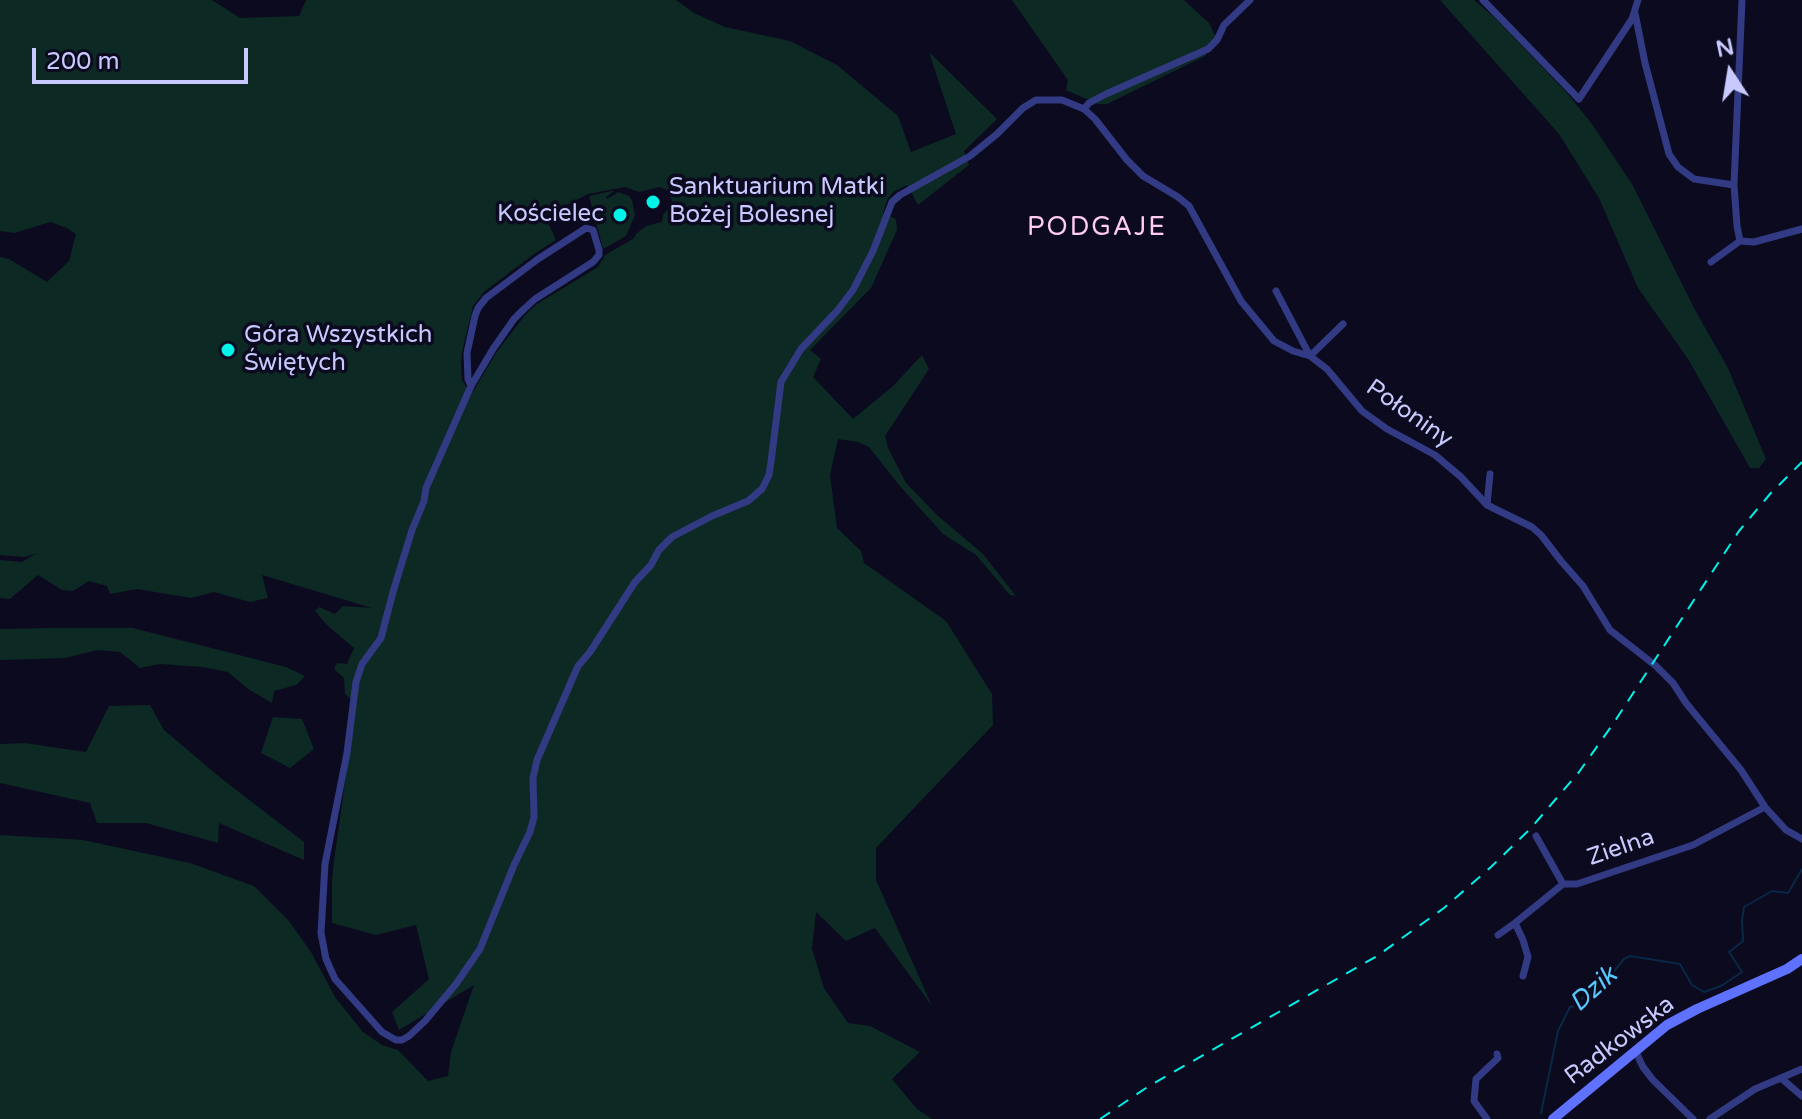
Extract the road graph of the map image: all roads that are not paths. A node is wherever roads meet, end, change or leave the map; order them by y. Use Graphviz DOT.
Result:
graph roads {
  1 [pos="1250,0"];
  2 [pos="1483,0"];
  3 [pos="1638,0"];
  4 [pos="1742,0"];
  5 [pos="1635,10"];
  6 [pos="1084,109"];
  7 [pos="1734,185"];
  8 [pos="1802,229"];
  9 [pos="1740,241"];
  10 [pos="1711,262"];
  11 [pos="1276,291"];
  12 [pos="1343,324"];
  13 [pos="1310,356"];
  14 [pos="471,386"];
  15 [pos="1490,474"];
  16 [pos="1487,505"];
  17 [pos="1765,807"];
  18 [pos="1536,836"];
  19 [pos="1802,839"];
  20 [pos="1563,884"];
  21 [pos="1515,923"];
  22 [pos="1498,935"];
  23 [pos="1802,959"];
  24 [pos="1523,976"];
  25 [pos="1635,1050"];
  26 [pos="1497,1054"];
  27 [pos="1802,1069"];
  28 [pos="1781,1078"];
  29 [pos="1802,1096"];
  30 [pos="1487,1119"];
  31 [pos="1553,1119"];
  32 [pos="1693,1119"];
  33 [pos="1710,1119"];
  1 -- 6 [label="street"];
  2 -- 5 [label="street"];
  3 -- 5 [label="street"];
  4 -- 7 [label="street"];
  5 -- 7 [label="street"];
  6 -- 13 [label="street, Połoniny"];
  6 -- 14 [label="street"];
  7 -- 9 [label="street"];
  8 -- 9 [label="street"];
  9 -- 10 [label="street"];
  11 -- 13 [label="street"];
  12 -- 13 [label="street"];
  13 -- 16 [label="street, Połoniny"];
  14 -- 14 [label="street"];
  15 -- 16 [label="street"];
  16 -- 17 [label="street, Połoniny"];
  17 -- 19 [label="street, Połoniny"];
  17 -- 20 [label="street, Zielna"];
  18 -- 20 [label="street"];
  20 -- 21 [label="street, Zielna"];
  21 -- 22 [label="street, Zielna"];
  21 -- 24 [label="street"];
  23 -- 25 [label="street, Radkowska"];
  25 -- 31 [label="street, Radkowska"];
  25 -- 32 [label="street"];
  26 -- 30 [label="street"];
  27 -- 28 [label="street"];
  28 -- 29 [label="street"];
  28 -- 33 [label="street"];
}
